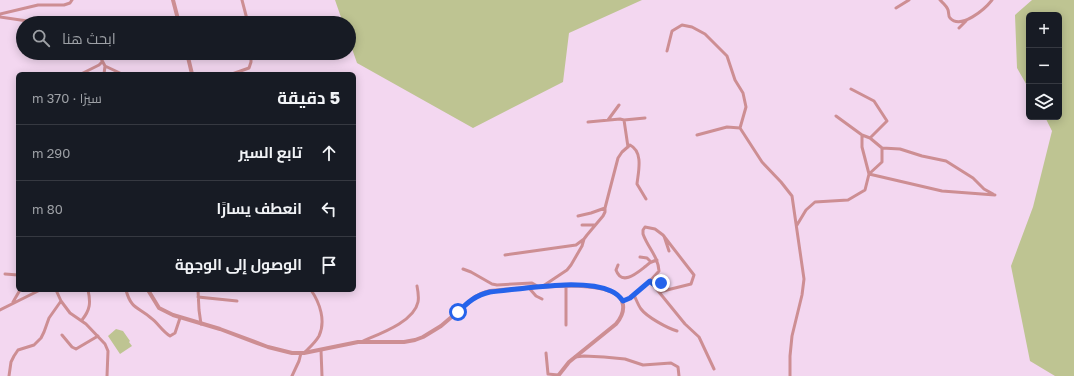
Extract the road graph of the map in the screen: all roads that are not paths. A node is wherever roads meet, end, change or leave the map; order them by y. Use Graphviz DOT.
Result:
graph roads {
  1 [pos="72,0"];
  2 [pos="173,0"];
  3 [pos="242,0"];
  4 [pos="909,0"];
  5 [pos="940,0"];
  6 [pos="992,0"];
  7 [pos="896,8"];
  8 [pos="0,14"];
  9 [pos="177,16"];
  10 [pos="246,16"];
  11 [pos="0,17"];
  12 [pos="16,19"];
  13 [pos="966,21"];
  14 [pos="959,28"];
  15 [pos="667,51"];
  16 [pos="189,60"];
  17 [pos="251,60"];
  18 [pos="102,62"];
  19 [pos="105,66"];
  20 [pos="85,72"];
  21 [pos="104,72"];
  22 [pos="118,72"];
  23 [pos="192,72"];
  24 [pos="238,72"];
  25 [pos="851,89"];
  26 [pos="619,105"];
  27 [pos="836,116"];
  28 [pos="645,118"];
  29 [pos="608,120"];
  30 [pos="624,120"];
  31 [pos="588,122"];
  32 [pos="740,128"];
  33 [pos="697,135"];
  34 [pos="862,135"];
  35 [pos="870,138"];
  36 [pos="628,147"];
  37 [pos="882,148"];
  38 [pos="869,174"];
  39 [pos="646,199"];
  40 [pos="605,208"];
  41 [pos="578,216"];
  42 [pos="582,225"];
  43 [pos="594,225"];
  44 [pos="797,225"];
  45 [pos="663,235"];
  46 [pos="584,240"];
  47 [pos="669,251"];
  48 [pos="505,255"];
  49 [pos="640,257"];
  50 [pos="657,260"];
  51 [pos="652,262"];
  52 [pos="618,265"];
  53 [pos="463,269"];
  54 [pos="4,274"];
  55 [pos="16,275"];
  56 [pos="652,282"];
  57 [pos="666,282"];
  58 [pos="566,285"];
  59 [pos="417,286"];
  60 [pos="540,287"];
  61 [pos="529,288"];
  62 [pos="19,292"];
  63 [pos="36,292"];
  64 [pos="57,292"];
  65 [pos="88,292"];
  66 [pos="127,292"];
  67 [pos="149,292"];
  68 [pos="198,292"];
  69 [pos="311,292"];
  70 [pos="659,292"];
  71 [pos="634,295"];
  72 [pos="198,297"];
  73 [pos="542,299"];
  74 [pos="61,301"];
  75 [pos="237,301"];
  76 [pos="623,301"];
  77 [pos="14,302"];
  78 [pos="0,310"];
  79 [pos="180,318"];
  80 [pos="82,320"];
  81 [pos="201,324"];
  82 [pos="566,325"];
  83 [pos="677,331"];
  84 [pos="62,335"];
  85 [pos="98,336"];
  86 [pos="361,342"];
  87 [pos="321,350"];
  88 [pos="302,353"];
  89 [pos="546,353"];
  90 [pos="576,357"];
  91 [pos="714,369"];
  92 [pos="9,376"];
  93 [pos="107,376"];
  94 [pos="292,376"];
  95 [pos="322,376"];
  96 [pos="558,376"];
  97 [pos="679,376"];
  98 [pos="790,376"];
  1 -- 8 [label="street"];
  2 -- 9 [label="street"];
  3 -- 10 [label="street"];
  4 -- 7 [label="street"];
  5 -- 13 [label="street"];
  6 -- 13 [label="street"];
  11 -- 12 [label="street"];
  13 -- 14 [label="street"];
  15 -- 32 [label="street"];
  16 -- 23 [label="street"];
  17 -- 24 [label="street"];
  18 -- 19 [label="street"];
  18 -- 20 [label="street"];
  19 -- 21 [label="street"];
  19 -- 22 [label="street"];
  25 -- 35 [label="street"];
  26 -- 29 [label="street"];
  27 -- 34 [label="street"];
  28 -- 30 [label="street"];
  29 -- 30 [label="street"];
  29 -- 31 [label="street"];
  30 -- 36 [label="street"];
  32 -- 33 [label="street"];
  32 -- 44 [label="street"];
  34 -- 35 [label="street"];
  34 -- 38 [label="street"];
  35 -- 37 [label="street"];
  36 -- 39 [label="street"];
  36 -- 40 [label="street"];
  37 -- 38 [label="street"];
  37 -- 38 [label="street"];
  38 -- 44 [label="street"];
  40 -- 41 [label="street"];
  40 -- 43 [label="street"];
  42 -- 43 [label="street"];
  43 -- 46 [label="street"];
  44 -- 98 [label="street"];
  45 -- 47 [label="street"];
  45 -- 50 [label="street"];
  45 -- 70 [label="street"];
  46 -- 48 [label="street"];
  46 -- 60 [label="street"];
  49 -- 51 [label="street"];
  50 -- 51 [label="street"];
  50 -- 56 [label="street"];
  51 -- 52 [label="street"];
  53 -- 60 [label="street"];
  54 -- 55 [label="street"];
  56 -- 57 [label="street"];
  56 -- 70 [label="street"];
  56 -- 71 [label="street"];
  58 -- 60 [label="street"];
  58 -- 76 [label="street"];
  58 -- 82 [label="street"];
  59 -- 86 [label="street"];
  60 -- 61 [label="street"];
  61 -- 73 [label="street"];
  61 -- 86 [label="street"];
  62 -- 77 [label="street"];
  63 -- 77 [label="street"];
  64 -- 74 [label="street"];
  65 -- 80 [label="street"];
  66 -- 79 [label="street"];
  67 -- 79 [label="street"];
  68 -- 72 [label="street"];
  69 -- 88 [label="street"];
  70 -- 91 [label="street"];
  71 -- 76 [label="street"];
  71 -- 83 [label="street"];
  72 -- 75 [label="street"];
  72 -- 81 [label="street"];
  74 -- 80 [label="street"];
  74 -- 92 [label="street"];
  76 -- 90 [label="street"];
  77 -- 78 [label="street"];
  79 -- 81 [label="street"];
  80 -- 85 [label="street"];
  81 -- 88 [label="street"];
  84 -- 85 [label="street"];
  85 -- 93 [label="street"];
  86 -- 87 [label="street"];
  87 -- 88 [label="street"];
  87 -- 95 [label="street"];
  88 -- 94 [label="street"];
  89 -- 96 [label="street"];
  90 -- 96 [label="street"];
  90 -- 97 [label="street"];
}
